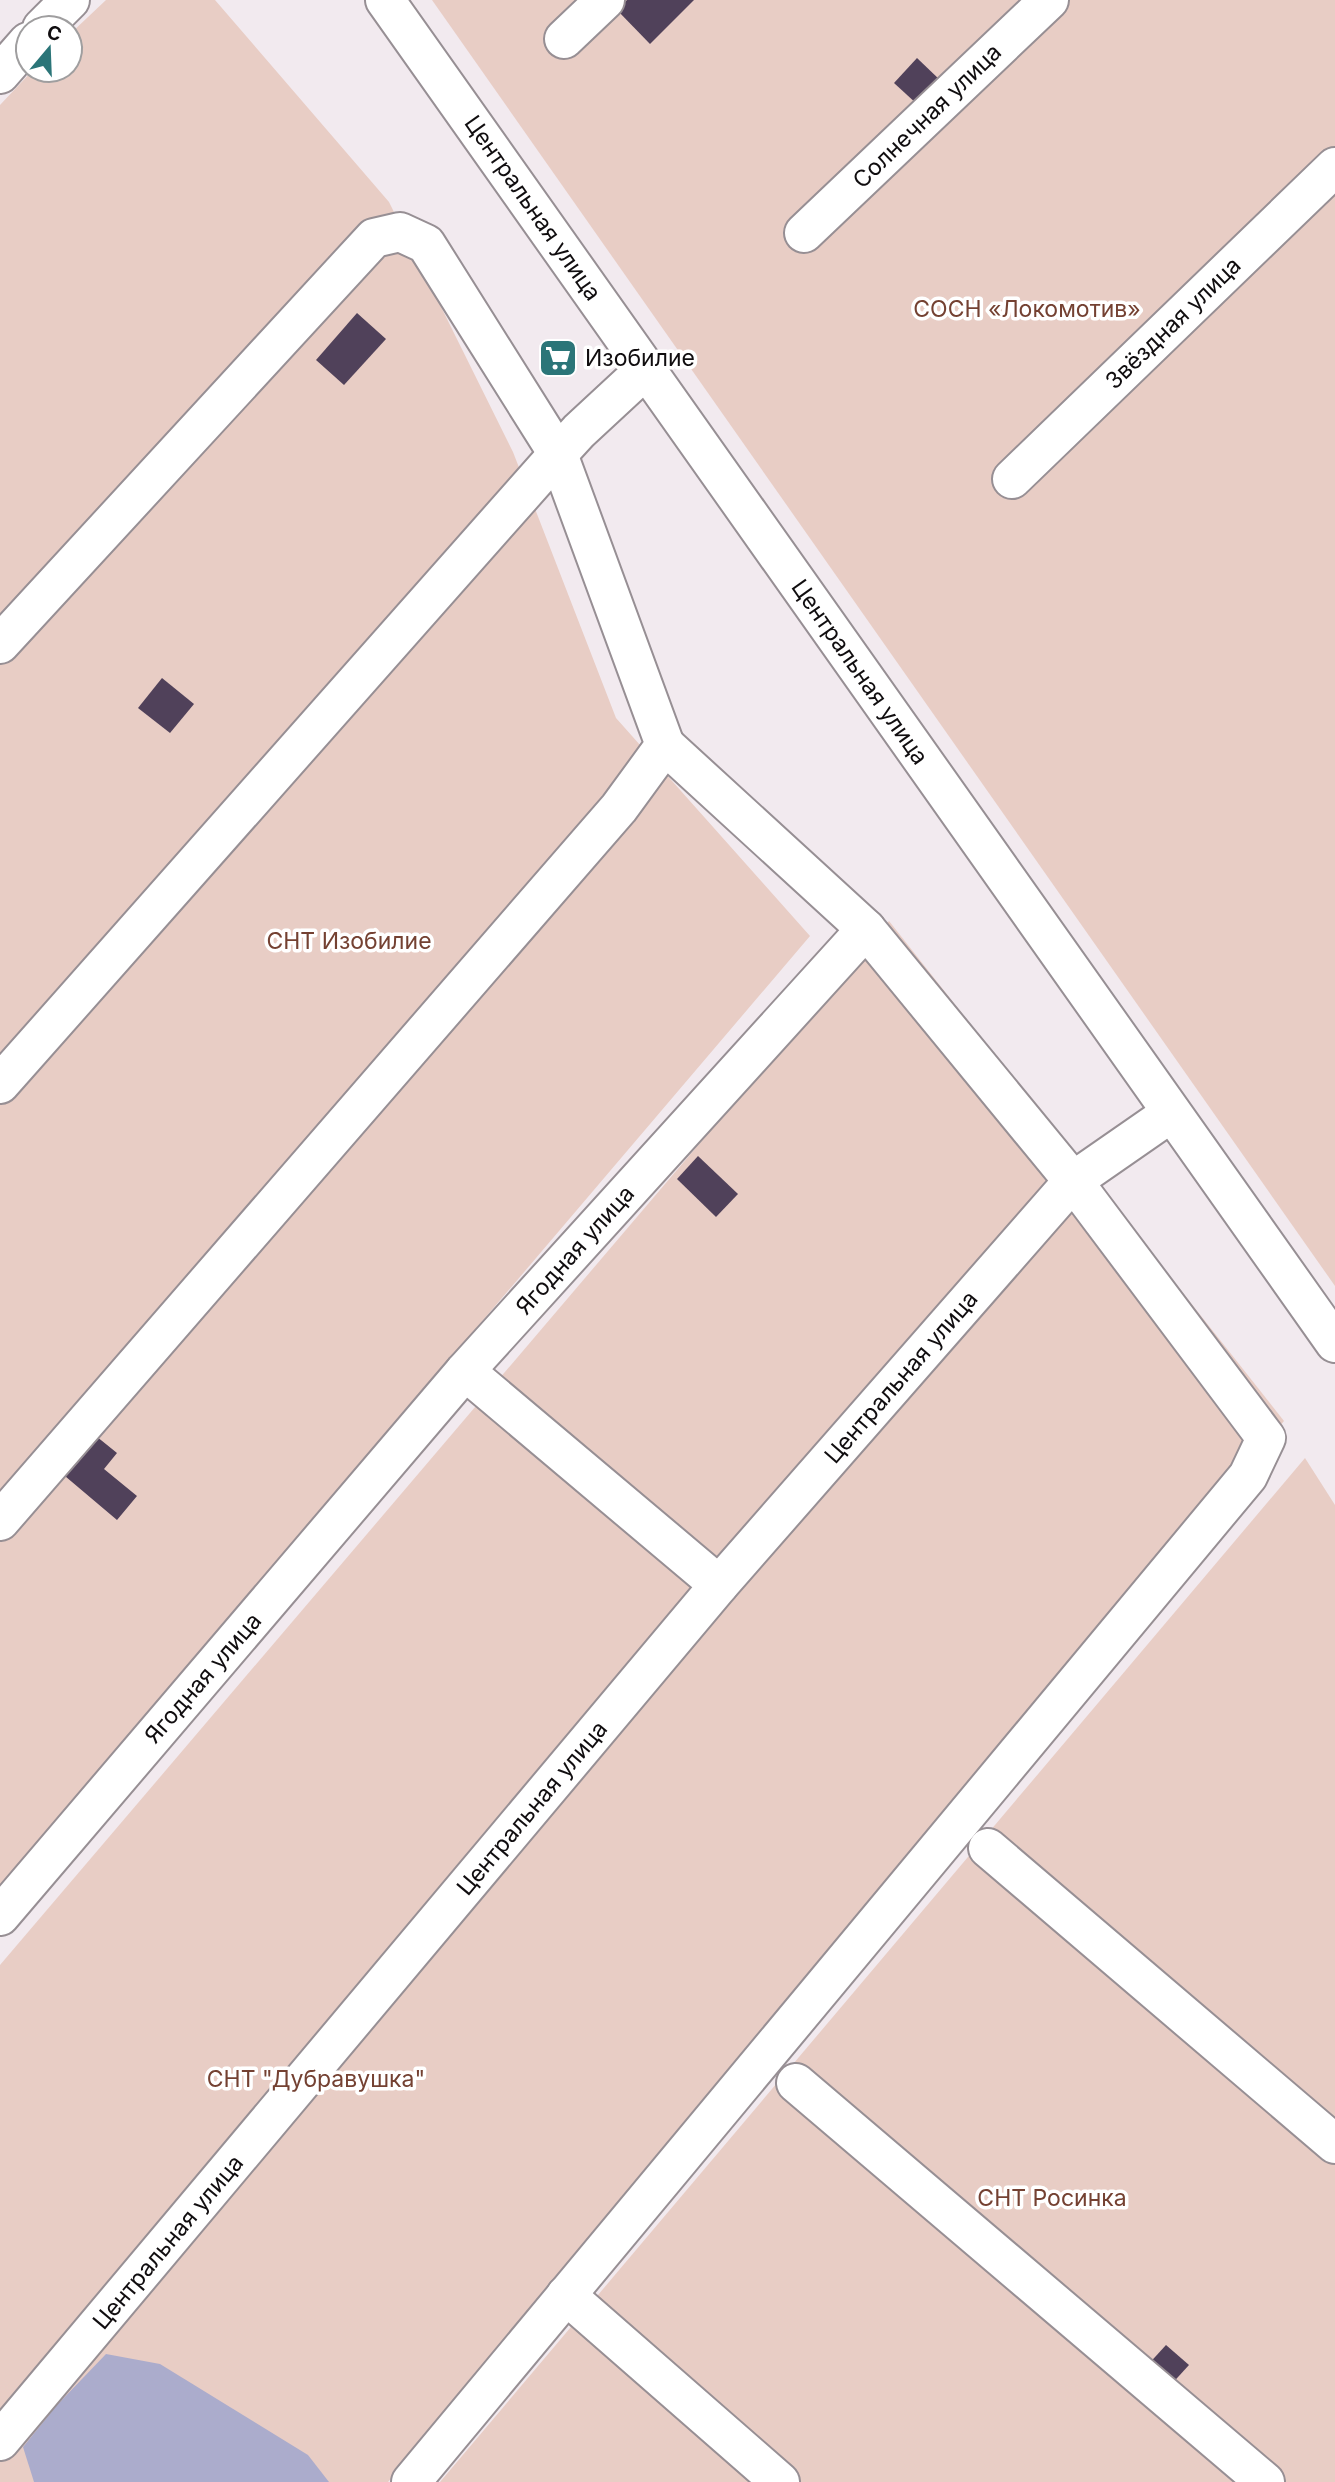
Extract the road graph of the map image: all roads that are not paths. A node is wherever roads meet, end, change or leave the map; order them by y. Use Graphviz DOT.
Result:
graph roads {
  1 [pos="70,0"];
  2 [pos="385,0"];
  3 [pos="605,0"];
  4 [pos="1049,0"];
  5 [pos="56,14"];
  6 [pos="564,38"];
  7 [pos="14,58"];
  8 [pos="0,74"];
  9 [pos="1335,167"];
  10 [pos="804,233"];
  11 [pos="647,368"];
  12 [pos="558,454"];
  13 [pos="1012,478"];
  14 [pos="0,644"];
  15 [pos="665,745"];
  16 [pos="866,929"];
  17 [pos="0,1084"];
  18 [pos="1171,1113"];
  19 [pos="1073,1181"];
  20 [pos="1335,1343"];
  21 [pos="465,1371"];
  22 [pos="0,1521"];
  23 [pos="719,1585"];
  24 [pos="988,1848"];
  25 [pos="0,1916"];
  26 [pos="796,2083"];
  27 [pos="1335,2144"];
  28 [pos="566,2295"];
  29 [pos="0,2441"];
  30 [pos="411,2482"];
  31 [pos="780,2482"];
  32 [pos="1265,2482"];
  1 -- 5 [label="street"];
  2 -- 11 [label="street, Центральная улица"];
  3 -- 6 [label="street"];
  4 -- 10 [label="street, Солнечная улица"];
  7 -- 8 [label="street"];
  9 -- 13 [label="street, Звёздная улица"];
  11 -- 12 [label="street"];
  11 -- 18 [label="street, Центральная улица"];
  12 -- 14 [label="street"];
  12 -- 15 [label="street"];
  12 -- 17 [label="street"];
  15 -- 16 [label="street"];
  15 -- 22 [label="street"];
  16 -- 19 [label="street"];
  16 -- 21 [label="street, Ягодная улица"];
  18 -- 19 [label="street"];
  18 -- 20 [label="street, Центральная улица"];
  19 -- 23 [label="street, Центральная улица"];
  19 -- 28 [label="street"];
  21 -- 23 [label="street"];
  21 -- 25 [label="street, Ягодная улица"];
  23 -- 29 [label="street, Центральная улица"];
  24 -- 27 [label="street"];
  26 -- 32 [label="street"];
  28 -- 30 [label="street"];
  28 -- 31 [label="street"];
}
